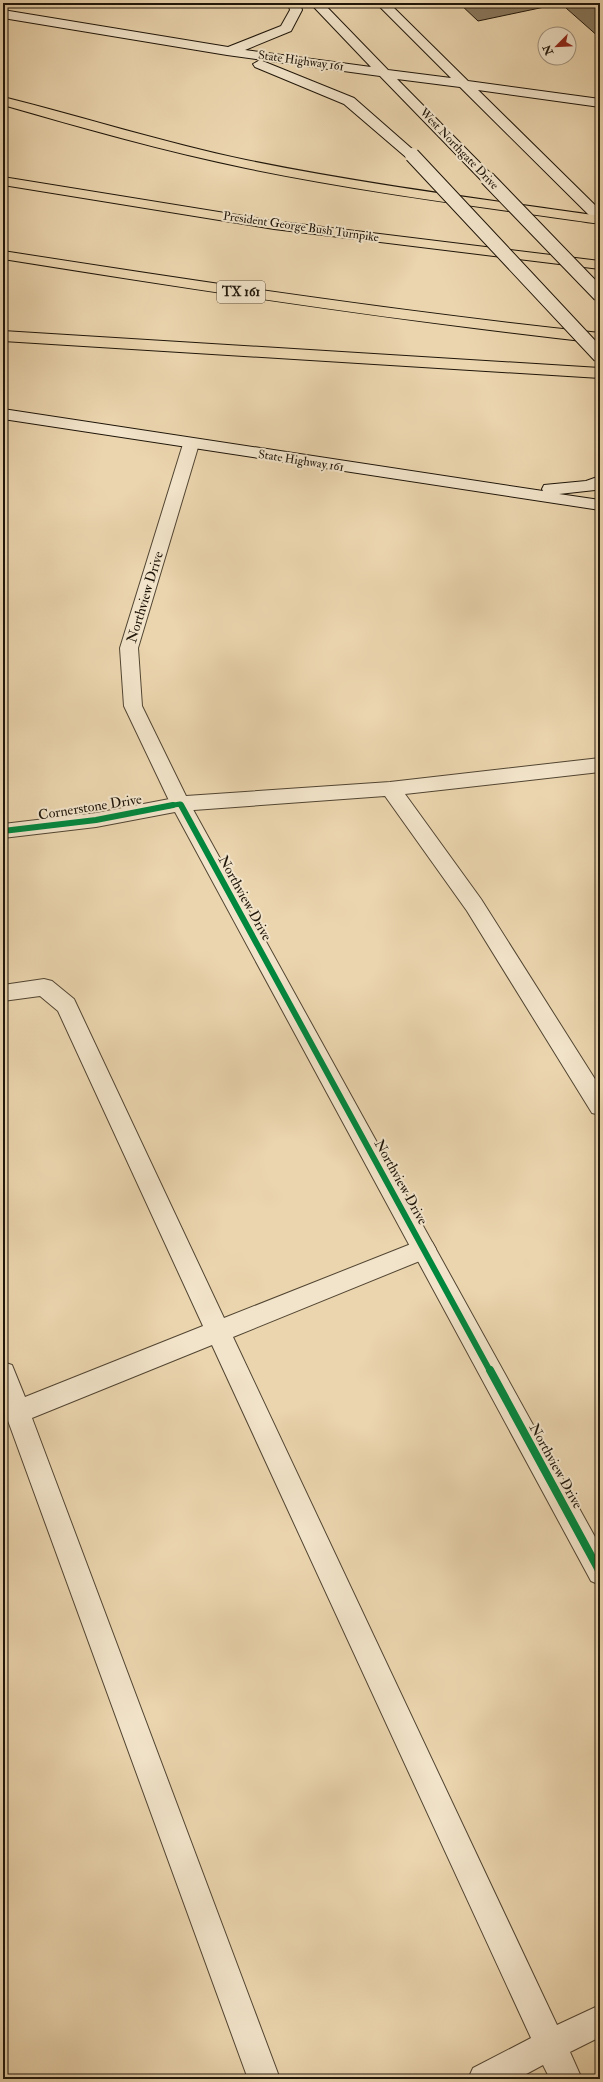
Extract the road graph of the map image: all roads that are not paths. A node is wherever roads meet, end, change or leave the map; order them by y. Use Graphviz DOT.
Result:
graph roads {
  1 [pos="294,3"];
  2 [pos="316,3"];
  3 [pos="382,3"];
  4 [pos="3,14"];
  5 [pos="227,51"];
  6 [pos="385,72"];
  7 [pos="465,85"];
  8 [pos="3,101"];
  9 [pos="600,103"];
  10 [pos="3,182"];
  11 [pos="600,219"];
  12 [pos="3,255"];
  13 [pos="600,265"];
  14 [pos="600,295"];
  15 [pos="3,336"];
  16 [pos="600,338"];
  17 [pos="600,356"];
  18 [pos="600,373"];
  19 [pos="3,414"];
  20 [pos="191,444"];
  21 [pos="600,481"];
  22 [pos="507,492"];
  23 [pos="600,505"];
  24 [pos="600,765"];
  25 [pos="390,789"];
  26 [pos="180,804"];
  27 [pos="3,832"];
  28 [pos="3,993"];
  29 [pos="600,1106"];
  30 [pos="424,1249"];
  31 [pos="218,1330"];
  32 [pos="3,1373"];
  33 [pos="17,1412"];
  34 [pos="600,1572"];
  35 [pos="600,2020"];
  36 [pos="550,2046"];
  37 [pos="264,2079"];
  38 [pos="484,2079"];
  39 [pos="566,2079"];
  1 -- 5 [label="main road"];
  2 -- 6 [label="main road, West Northgate Drive"];
  3 -- 7 [label="main road"];
  4 -- 5 [label="main road, State Highway 161"];
  5 -- 6 [label="main road, State Highway 161"];
  5 -- 17 [label="main road, bridge"];
  6 -- 7 [label="main road, State Highway 161"];
  6 -- 14 [label="main road, West Northgate Drive, bridge"];
  7 -- 9 [label="main road, State Highway 161"];
  7 -- 11 [label="main road"];
  8 -- 11 [label="highway"];
  10 -- 13 [label="highway, President George Bush Turnpike"];
  12 -- 16 [label="highway, TX 161"];
  15 -- 18 [label="highway"];
  19 -- 20 [label="main road, State Highway 161"];
  20 -- 22 [label="main road, State Highway 161"];
  20 -- 26 [label="main road, Northview Drive"];
  21 -- 22 [label="main road"];
  22 -- 23 [label="main road, State Highway 161"];
  24 -- 25 [label="main road, Cornerstone Drive"];
  25 -- 26 [label="main road, Cornerstone Drive"];
  25 -- 29 [label="main road"];
  26 -- 27 [label="main road, Cornerstone Drive"];
  26 -- 30 [label="main road, Northview Drive"];
  28 -- 31 [label="main road"];
  30 -- 31 [label="main road"];
  30 -- 34 [label="main road, Northview Drive"];
  31 -- 33 [label="main road"];
  31 -- 36 [label="main road"];
  32 -- 33 [label="main road"];
  33 -- 37 [label="main road"];
  35 -- 36 [label="main road"];
  36 -- 38 [label="main road"];
  36 -- 39 [label="main road"];
}
